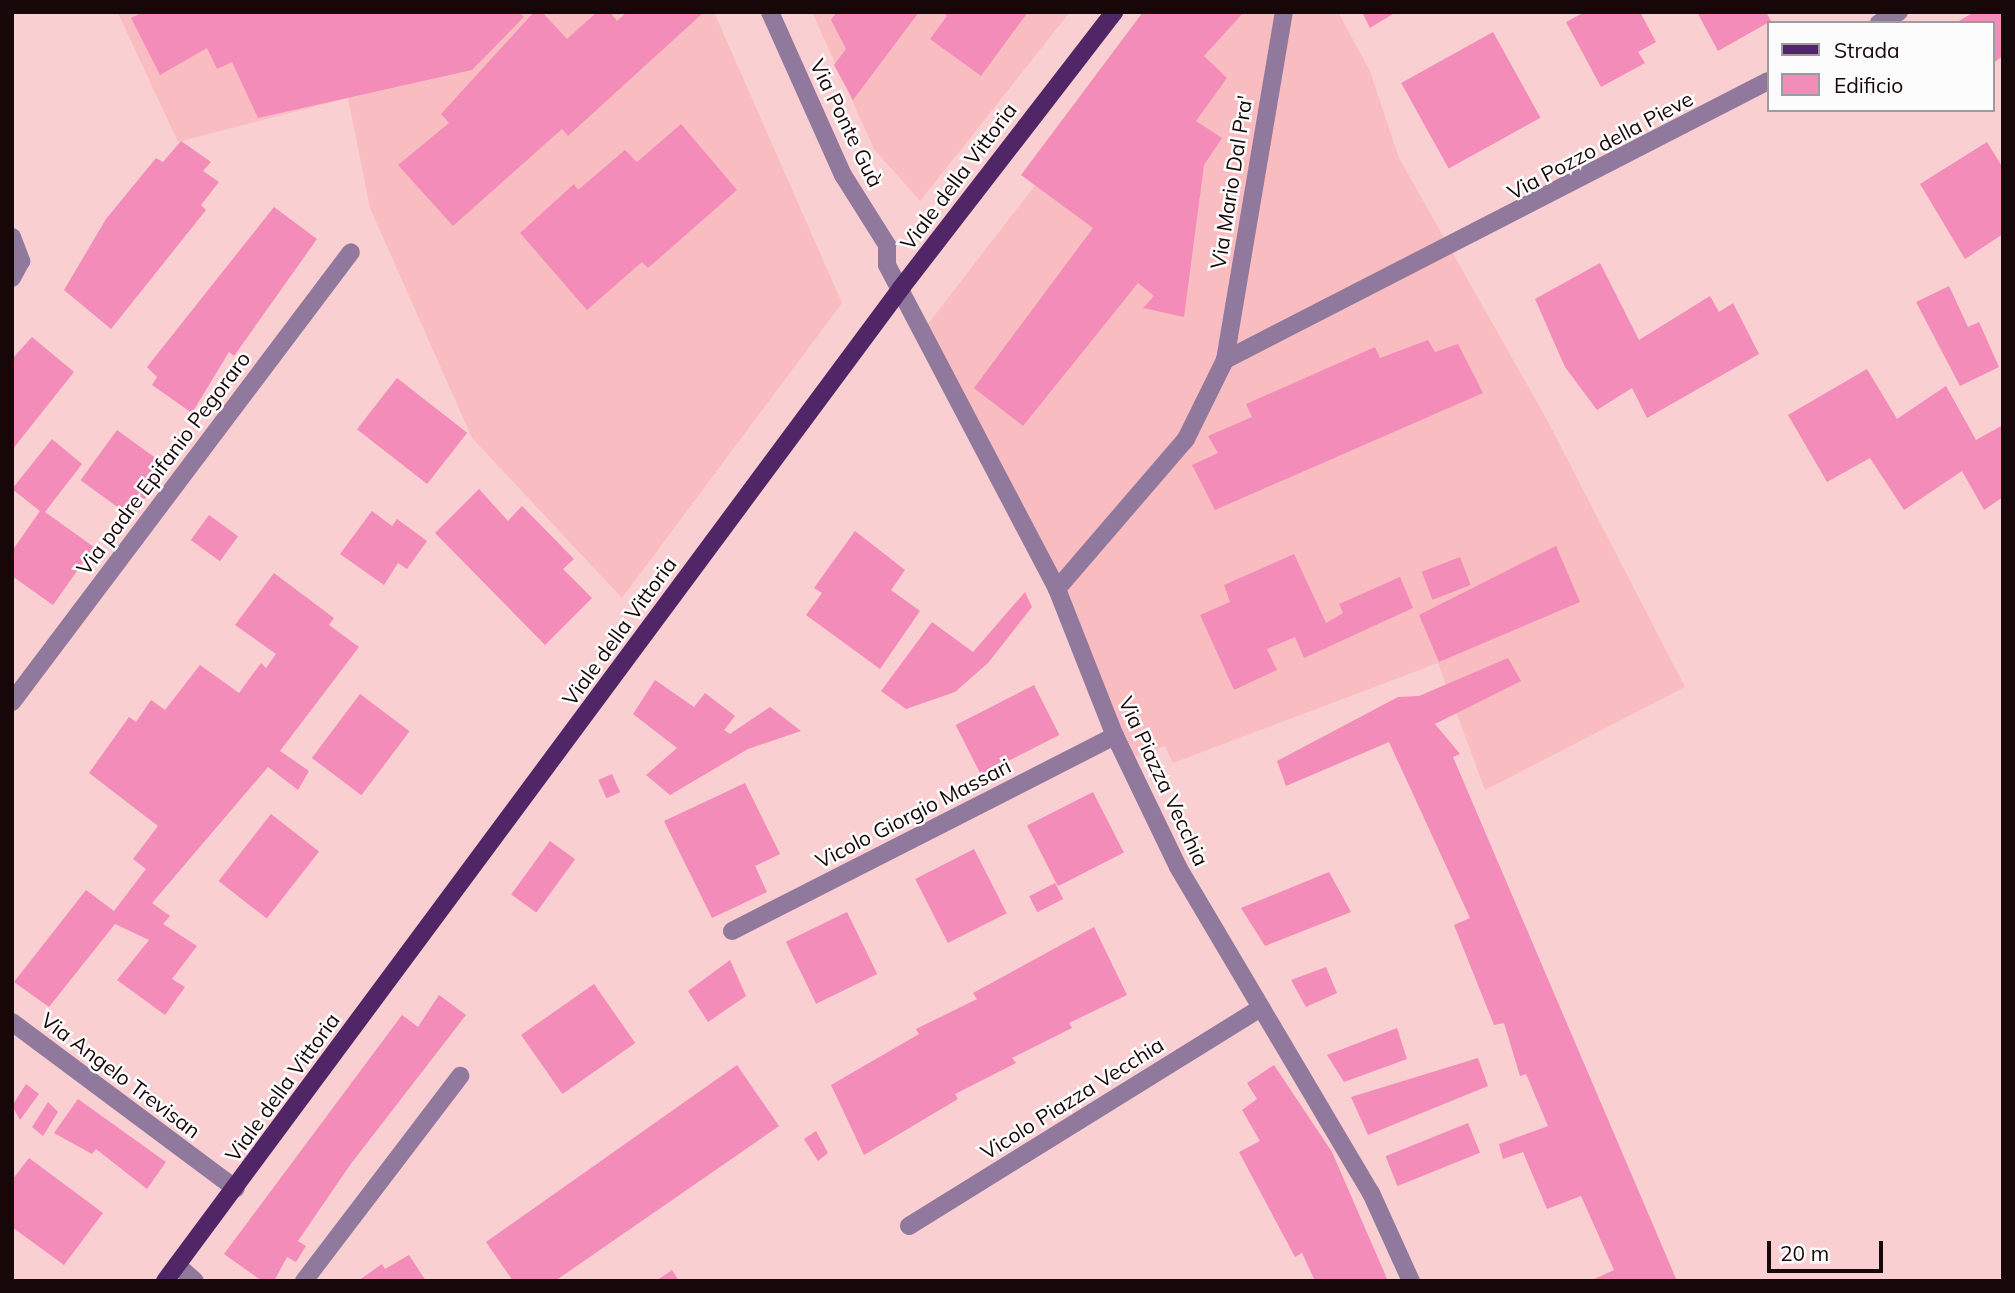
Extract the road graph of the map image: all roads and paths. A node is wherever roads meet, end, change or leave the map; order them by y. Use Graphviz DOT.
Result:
graph roads {
  1 [pos="770,12"];
  2 [pos="1114,12"];
  3 [pos="1284,12"];
  4 [pos="1899,12"];
  5 [pos="1883,21"];
  6 [pos="1766,83"];
  7 [pos="12,237"];
  8 [pos="351,252"];
  9 [pos="12,278"];
  10 [pos="901,288"];
  11 [pos="1225,360"];
  12 [pos="1057,589"];
  13 [pos="12,702"];
  14 [pos="1115,736"];
  15 [pos="732,931"];
  16 [pos="1260,1008"];
  17 [pos="12,1021"];
  18 [pos="460,1076"];
  19 [pos="236,1188"];
  20 [pos="909,1226"];
  21 [pos="177,1265"];
  22 [pos="165,1281"];
  23 [pos="195,1281"];
  24 [pos="304,1281"];
  25 [pos="1411,1281"];
  1 -- 10 [label="street, Via Ponte Guà"];
  2 -- 10 [label="main road, Viale della Vittoria"];
  3 -- 11 [label="street, Via Mario Dal Pra'"];
  4 -- 5 [label="street"];
  6 -- 11 [label="street, Via Pozzo della Pieve"];
  7 -- 9 [label="street"];
  8 -- 13 [label="street, Via padre Epifanio Pegoraro"];
  10 -- 12 [label="street, Via Piazza Vecchia"];
  10 -- 19 [label="main road, Viale della Vittoria"];
  11 -- 12 [label="street, Via Mario Dal Pra'"];
  12 -- 14 [label="street, Via Piazza Vecchia"];
  14 -- 15 [label="street, Vicolo Giorgio Massari"];
  14 -- 16 [label="street, Via Piazza Vecchia"];
  16 -- 20 [label="street, Vicolo Piazza Vecchia"];
  16 -- 25 [label="street, Via Piazza Vecchia"];
  17 -- 19 [label="street, Via Angelo Trevisan"];
  18 -- 24 [label="street"];
  19 -- 21 [label="main road, Viale della Vittoria"];
  21 -- 22 [label="main road, Viale della Vittoria"];
  21 -- 23 [label="street"];
}
